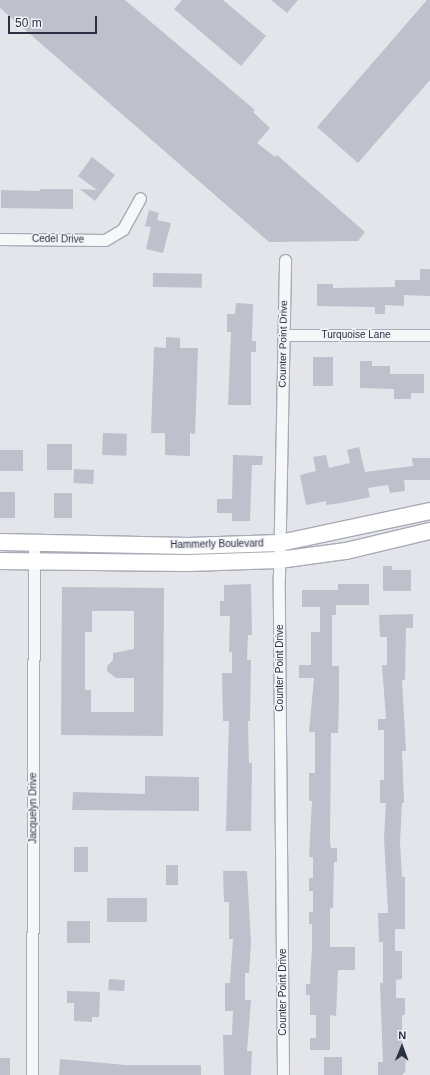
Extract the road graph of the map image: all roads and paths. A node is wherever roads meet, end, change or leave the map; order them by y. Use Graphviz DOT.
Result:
graph roads {
  1 [pos="140,198"];
  2 [pos="0,239"];
  3 [pos="285,260"];
  4 [pos="284,335"];
  5 [pos="429,335"];
  6 [pos="430,511"];
  7 [pos="430,531"];
  8 [pos="0,542"];
  9 [pos="34,542"];
  10 [pos="280,543"];
  11 [pos="279,560"];
  12 [pos="0,561"];
  13 [pos="35,561"];
  14 [pos="32,1075"];
  15 [pos="283,1075"];
  1 -- 2 [label="street, Cedel Drive"];
  3 -- 4 [label="street, Counter Point Drive"];
  4 -- 5 [label="street, Turquoise Lane"];
  4 -- 10 [label="street, Counter Point Drive"];
  6 -- 10 [label="main road, Hammerly Boulevard"];
  7 -- 11 [label="main road, Hammerly Boulevard"];
  8 -- 9 [label="main road, Hammerly Boulevard"];
  9 -- 10 [label="main road, Hammerly Boulevard"];
  9 -- 13 [label="street, Jacquelyn Drive"];
  10 -- 11 [label="street, Counter Point Drive"];
  11 -- 13 [label="main road, Hammerly Boulevard"];
  11 -- 15 [label="street, Counter Point Drive"];
  12 -- 13 [label="main road, Hammerly Boulevard"];
  13 -- 14 [label="street, Jacquelyn Drive"];
}
